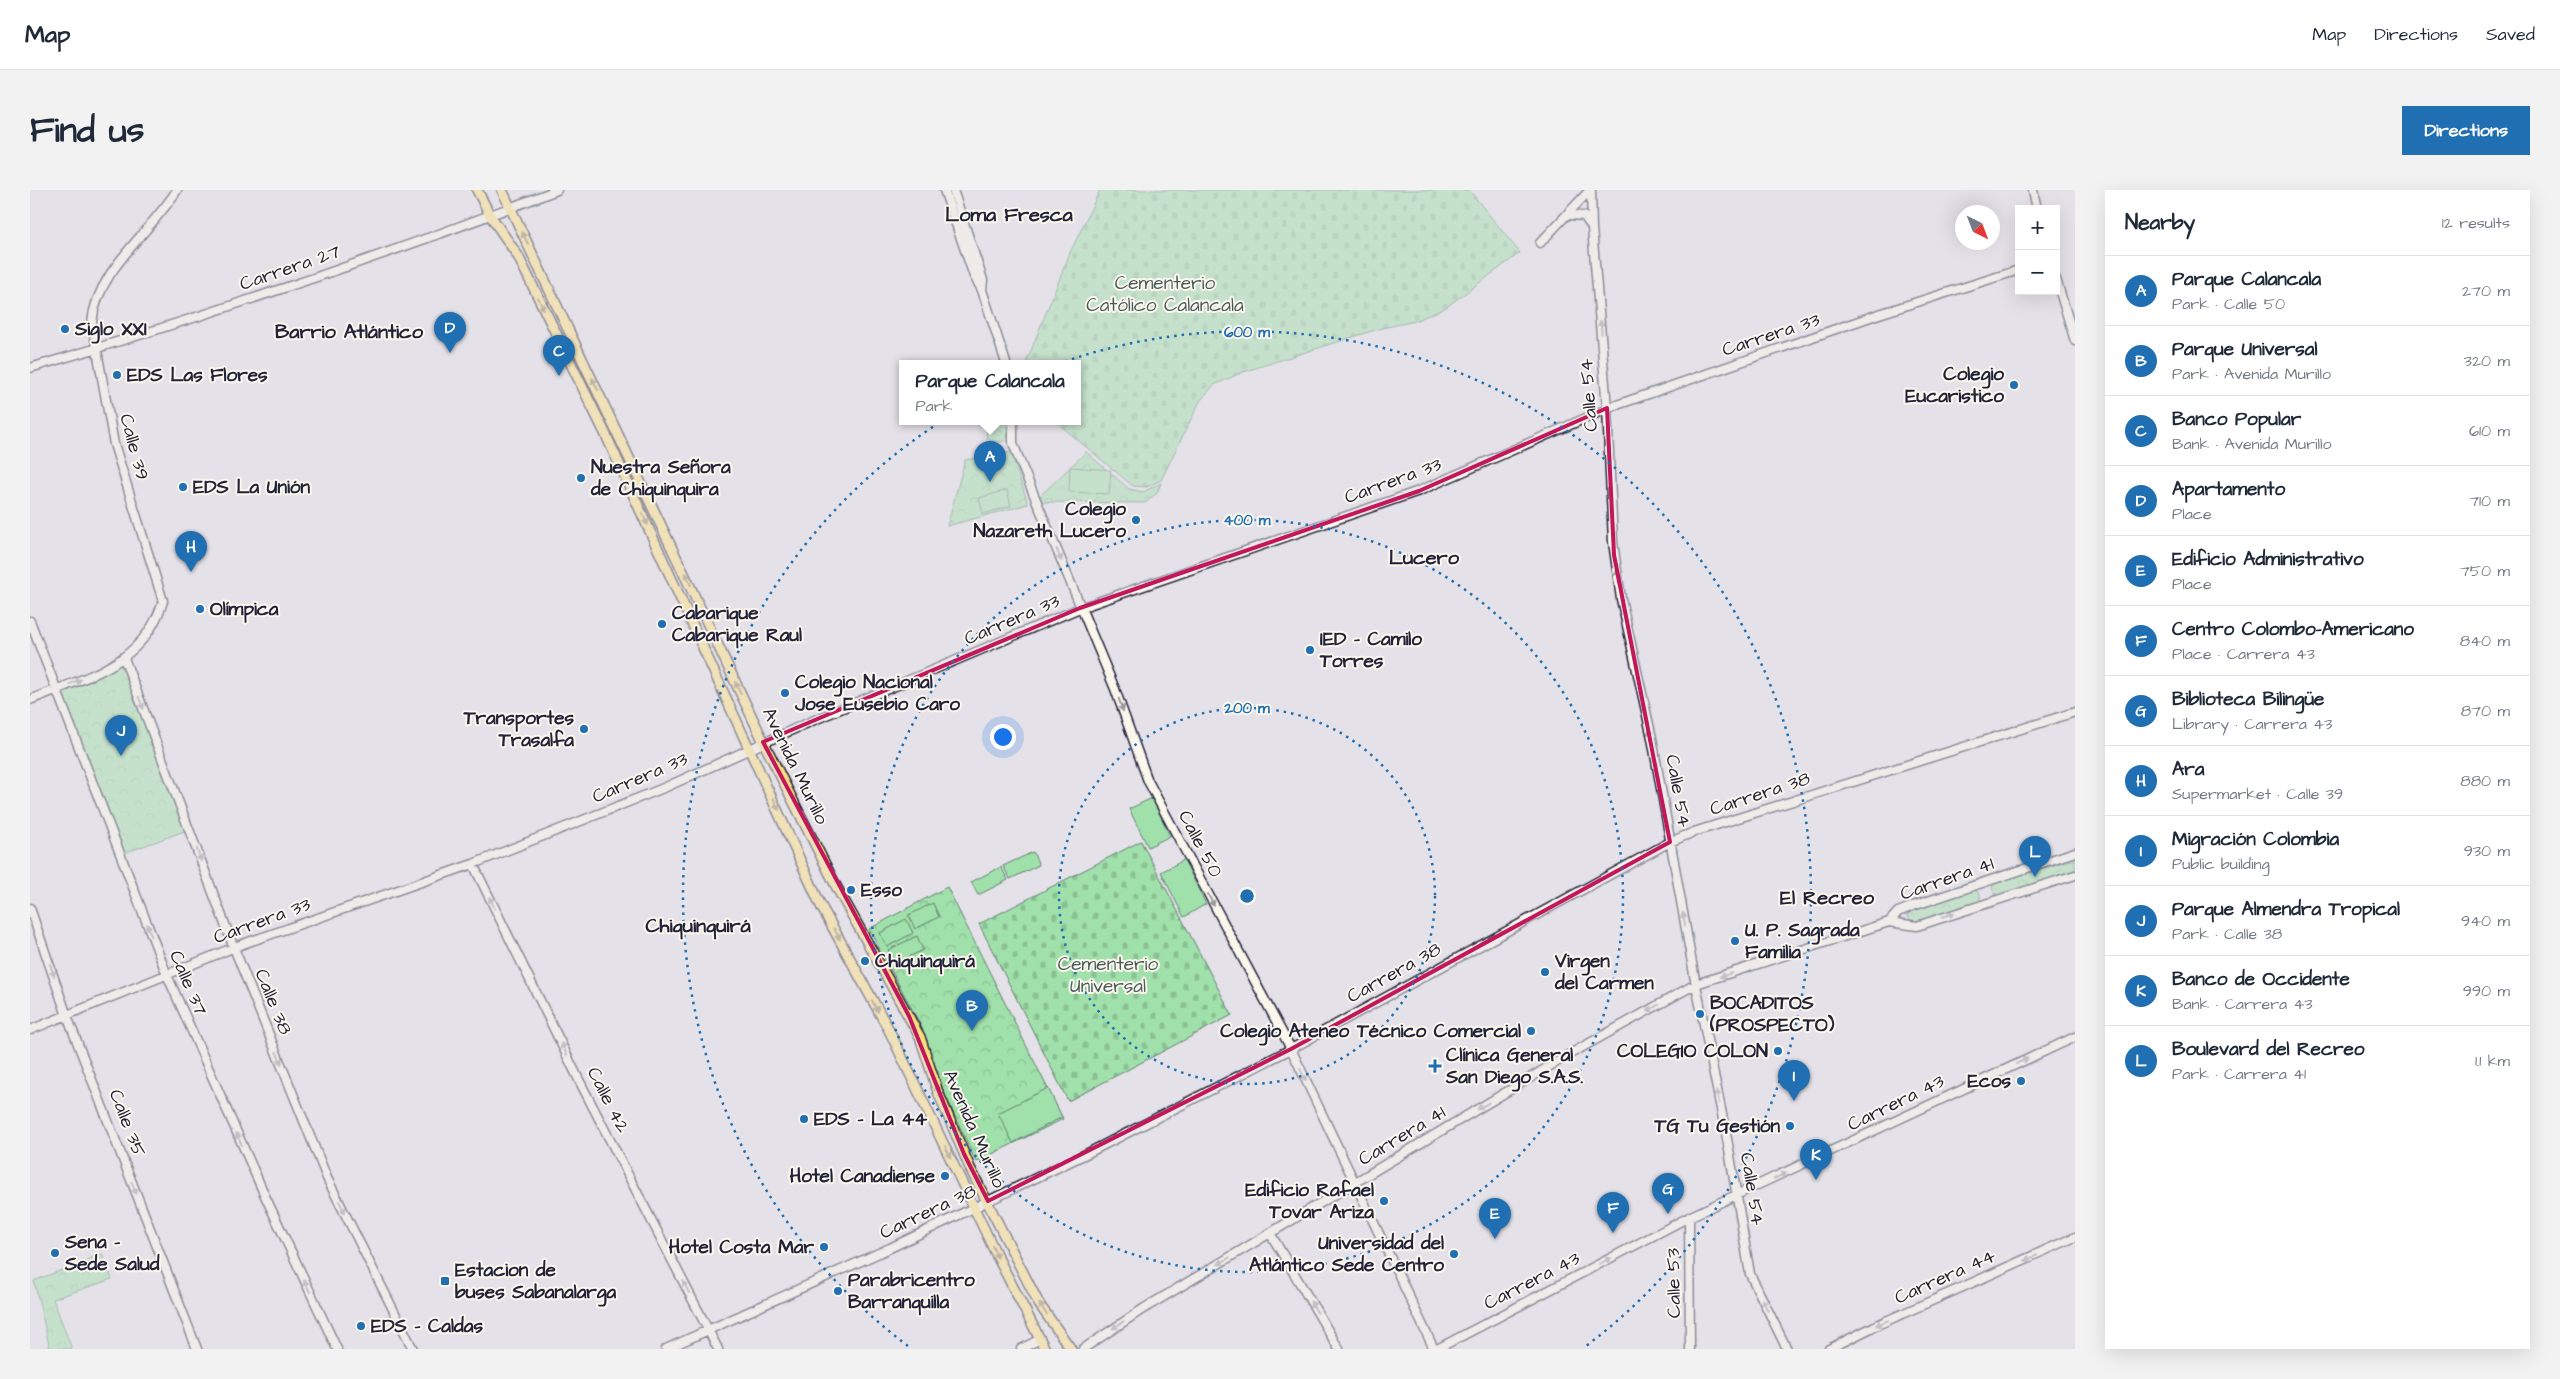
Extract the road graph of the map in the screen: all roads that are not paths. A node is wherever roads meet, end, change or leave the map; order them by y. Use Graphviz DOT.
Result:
graph roads {
  1 [pos="177,190"];
  2 [pos="477,190"];
  3 [pos="502,190"];
  4 [pos="557,190"];
  5 [pos="944,190"];
  6 [pos="953,190"];
  7 [pos="1590,190"];
  8 [pos="2033,190"];
  9 [pos="2036,205"];
  10 [pos="510,208"];
  11 [pos="490,215"];
  12 [pos="1569,215"];
  13 [pos="1592,228"];
  14 [pos="1540,244"];
  15 [pos="2015,271"];
  16 [pos="982,290"];
  17 [pos="2060,292"];
  18 [pos="2075,341"];
  19 [pos="96,350"];
  20 [pos="1005,360"];
  21 [pos="30,368"];
  22 [pos="1607,408"];
  23 [pos="1013,425"];
  24 [pos="1080,608"];
  25 [pos="30,621"];
  26 [pos="124,658"];
  27 [pos="56,689"];
  28 [pos="30,700"];
  29 [pos="2075,712"];
  30 [pos="763,742"];
  31 [pos="751,748"];
  32 [pos="1670,842"];
  33 [pos="2075,852"];
  34 [pos="473,864"];
  35 [pos="2075,875"];
  36 [pos="30,908"];
  37 [pos="1889,922"];
  38 [pos="234,948"];
  39 [pos="167,975"];
  40 [pos="1696,984"];
  41 [pos="67,1016"];
  42 [pos="30,1030"];
  43 [pos="2075,1038"];
  44 [pos="1291,1049"];
  45 [pos="1354,1183"];
  46 [pos="1736,1197"];
  47 [pos="988,1201"];
  48 [pos="975,1208"];
  49 [pos="1689,1217"];
  50 [pos="1270,1233"];
  51 [pos="2075,1237"];
  52 [pos="708,1330"];
  53 [pos="1040,1339"];
  54 [pos="197,1349"];
  55 [pos="337,1349"];
  56 [pos="413,1349"];
  57 [pos="666,1349"];
  58 [pos="718,1349"];
  59 [pos="1021,1349"];
  60 [pos="1045,1349"];
  61 [pos="1072,1349"];
  62 [pos="1083,1349"];
  63 [pos="1339,1349"];
  64 [pos="1436,1349"];
  65 [pos="1690,1349"];
  66 [pos="1787,1349"];
  67 [pos="1829,1349"];
  1 -- 19 [label="street, Calle 39"];
  2 -- 11 [label="main road, Avenida Murillo"];
  3 -- 10 [label="main road, Avenida Murillo"];
  4 -- 10 [label="street, Carrera 27"];
  5 -- 16 [label="street"];
  6 -- 16 [label="street"];
  7 -- 12 [label="street"];
  7 -- 13 [label="street, Calle 54"];
  8 -- 9 [label="street"];
  10 -- 11 [label="street, Carrera 27"];
  30 -- 10 [label="main road, Avenida Murillo, one-way"];
  11 -- 19 [label="street, Carrera 27"];
  11 -- 31 [label="main road, Avenida Murillo, one-way"];
  12 -- 13 [label="street"];
  12 -- 14 [label="street"];
  22 -- 13 [label="street, Calle 54, one-way"];
  15 -- 22 [label="street, Carrera 33"];
  16 -- 20 [label="street"];
  17 -- 18 [label="street"];
  19 -- 21 [label="street, Carrera 27"];
  19 -- 26 [label="street, Calle 39"];
  22 -- 24 [label="street, Carrera 33"];
  32 -- 22 [label="street, Calle 54, one-way"];
  23 -- 24 [label="street, Calle 50, one-way"];
  24 -- 30 [label="street, Carrera 33"];
  24 -- 44 [label="street, Calle 50, one-way"];
  25 -- 27 [label="street, Calle 37"];
  27 -- 26 [label="street, one-way"];
  26 -- 38 [label="street, Calle 38, one-way"];
  27 -- 28 [label="street"];
  39 -- 27 [label="street, Calle 37, one-way"];
  29 -- 32 [label="street, Carrera 38"];
  30 -- 31 [label="street, Carrera 33"];
  47 -- 30 [label="main road, Avenida Murillo, one-way"];
  31 -- 34 [label="street, Carrera 33"];
  31 -- 48 [label="main road, Avenida Murillo, one-way"];
  40 -- 32 [label="street, Calle 54, one-way"];
  32 -- 44 [label="street, Carrera 38"];
  33 -- 37 [label="street, Carrera 41"];
  34 -- 38 [label="street, Carrera 33"];
  52 -- 34 [label="street, Calle 42, one-way"];
  37 -- 35 [label="street, Carrera 41, one-way"];
  36 -- 41 [label="street, Calle 35, one-way"];
  37 -- 40 [label="street, Carrera 41, one-way"];
  38 -- 39 [label="street, Carrera 33"];
  38 -- 56 [label="street, Calle 38, one-way"];
  39 -- 41 [label="street, Carrera 33"];
  55 -- 39 [label="street, Calle 37, one-way"];
  40 -- 45 [label="street, Carrera 41, one-way"];
  46 -- 40 [label="street, Calle 54, one-way"];
  41 -- 42 [label="street, Carrera 33"];
  41 -- 54 [label="street, Calle 35, one-way"];
  46 -- 43 [label="street, Carrera 43, one-way"];
  44 -- 45 [label="street, Calle 50, one-way"];
  44 -- 47 [label="street, Carrera 38"];
  45 -- 50 [label="street, Carrera 41"];
  45 -- 64 [label="street, Calle 50"];
  46 -- 49 [label="street, Carrera 43"];
  66 -- 46 [label="street, Calle 54, one-way"];
  47 -- 48 [label="street, Carrera 38"];
  61 -- 47 [label="main road, Avenida Murillo, one-way"];
  48 -- 52 [label="street, Carrera 38"];
  48 -- 53 [label="main road, Avenida Murillo, one-way"];
  64 -- 49 [label="street, Carrera 43, one-way"];
  49 -- 65 [label="street, Calle 53"];
  50 -- 62 [label="street, Carrera 41, one-way"];
  63 -- 50 [label="street, one-way"];
  51 -- 67 [label="street, Carrera 44, one-way"];
  52 -- 57 [label="street, Carrera 38"];
  52 -- 58 [label="street, Calle 42"];
  53 -- 59 [label="street"];
  53 -- 60 [label="main road, Avenida Murillo"];
}
